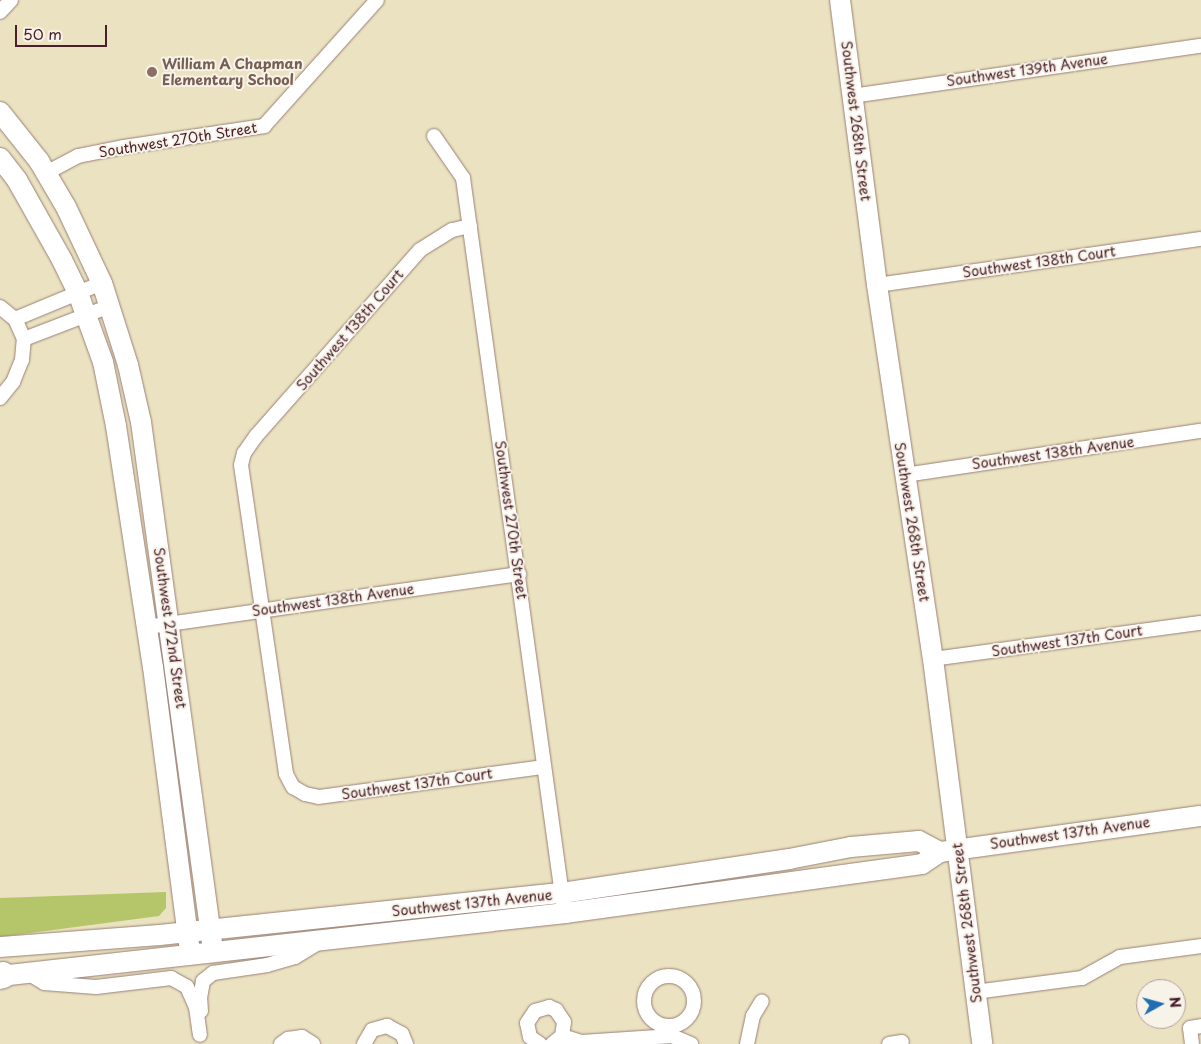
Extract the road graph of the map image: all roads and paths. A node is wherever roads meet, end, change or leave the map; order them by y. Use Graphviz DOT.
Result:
graph roads {
  1 [pos="377,0"];
  2 [pos="840,0"];
  3 [pos="1201,46"];
  4 [pos="852,96"];
  5 [pos="0,112"];
  6 [pos="434,136"];
  7 [pos="0,158"];
  8 [pos="46,173"];
  9 [pos="470,226"];
  10 [pos="1201,239"];
  11 [pos="102,283"];
  12 [pos="877,285"];
  13 [pos="78,293"];
  14 [pos="110,306"];
  15 [pos="0,307"];
  16 [pos="87,316"];
  17 [pos="15,318"];
  18 [pos="24,339"];
  19 [pos="0,398"];
  20 [pos="1201,431"];
  21 [pos="905,475"];
  22 [pos="519,574"];
  23 [pos="262,610"];
  24 [pos="170,623"];
  25 [pos="1201,623"];
  26 [pos="147,626"];
  27 [pos="933,659"];
  28 [pos="544,767"];
  29 [pos="1201,816"];
  30 [pos="949,850"];
  31 [pos="564,903"];
  32 [pos="211,930"];
  33 [pos="187,932"];
  34 [pos="88,940"];
  35 [pos="323,940"];
  36 [pos="1201,946"];
  37 [pos="0,947"];
  38 [pos="213,952"];
  39 [pos="191,955"];
  40 [pos="6,971"];
  41 [pos="975,992"];
  42 [pos="762,1001"];
  43 [pos="1195,1027"];
  44 [pos="200,1040"];
  45 [pos="557,1040"];
  46 [pos="281,1044"];
  47 [pos="313,1044"];
  48 [pos="364,1044"];
  49 [pos="406,1044"];
  50 [pos="540,1044"];
  51 [pos="691,1044"];
  52 [pos="747,1044"];
  53 [pos="982,1044"];
  54 [pos="1192,1044"];
  1 -- 8 [label="street, Southwest 270th Street"];
  2 -- 4 [label="main road, Southwest 268th Street"];
  3 -- 4 [label="street, Southwest 139th Avenue"];
  4 -- 12 [label="main road, Southwest 268th Street"];
  5 -- 8 [label="main road, Southwest 272nd Street"];
  6 -- 9 [label="street, Southwest 270th Street"];
  7 -- 13 [label="main road, Southwest 272nd Street"];
  8 -- 11 [label="main road, Southwest 272nd Street"];
  9 -- 22 [label="street, Southwest 270th Street"];
  9 -- 23 [label="street, Southwest 138th Court"];
  10 -- 12 [label="street, Southwest 138th Court"];
  11 -- 13 [label="street"];
  11 -- 14 [label="main road, Southwest 272nd Street"];
  12 -- 21 [label="main road, Southwest 268th Street"];
  13 -- 16 [label="main road, Southwest 272nd Street"];
  13 -- 17 [label="street"];
  14 -- 16 [label="street"];
  14 -- 24 [label="main road, Southwest 272nd Street"];
  15 -- 17 [label="street"];
  16 -- 18 [label="street"];
  16 -- 26 [label="main road, Southwest 272nd Street"];
  17 -- 18 [label="street"];
  18 -- 19 [label="street"];
  20 -- 21 [label="street, Southwest 138th Avenue"];
  21 -- 27 [label="main road, Southwest 268th Street"];
  22 -- 23 [label="street, Southwest 138th Avenue"];
  22 -- 28 [label="street, Southwest 270th Street"];
  23 -- 24 [label="street, Southwest 138th Avenue"];
  23 -- 28 [label="street, Southwest 137th Court"];
  24 -- 26 [label="street, Southwest 138th Avenue"];
  24 -- 32 [label="main road, Southwest 272nd Street"];
  25 -- 27 [label="street, Southwest 137th Court"];
  26 -- 33 [label="main road, Southwest 272nd Street"];
  27 -- 30 [label="main road, Southwest 268th Street"];
  28 -- 31 [label="street, Southwest 270th Street"];
  29 -- 30 [label="main road, Southwest 137th Avenue"];
  30 -- 31 [label="main road, Southwest 137th Avenue"];
  30 -- 31 [label="main road, Southwest 137th Avenue"];
  30 -- 41 [label="main road, Southwest 268th Street"];
  31 -- 32 [label="main road, Southwest 137th Avenue"];
  31 -- 35 [label="main road, Southwest 137th Avenue"];
  32 -- 33 [label="main road, Southwest 137th Avenue"];
  32 -- 38 [label="main road, Southwest 272nd Street"];
  33 -- 34 [label="main road, Southwest 137th Avenue"];
  33 -- 39 [label="main road, Southwest 272nd Street"];
  34 -- 37 [label="main road, Southwest 137th Avenue"];
  34 -- 40 [label="main road"];
  35 -- 38 [label="main road, Southwest 137th Avenue"];
  35 -- 44 [label="street, Southwest 137th Avenue"];
  36 -- 41 [label="street"];
  38 -- 39 [label="main road, Southwest 137th Avenue"];
  39 -- 40 [label="main road, Southwest 137th Avenue"];
  40 -- 44 [label="street, Southwest 137th Avenue"];
  41 -- 53 [label="main road, Southwest 268th Street"];
  42 -- 52 [label="street"];
  43 -- 54 [label="street"];
  45 -- 50 [label="street"];
  45 -- 51 [label="street"];
  46 -- 47 [label="street"];
  48 -- 49 [label="street"];
}
